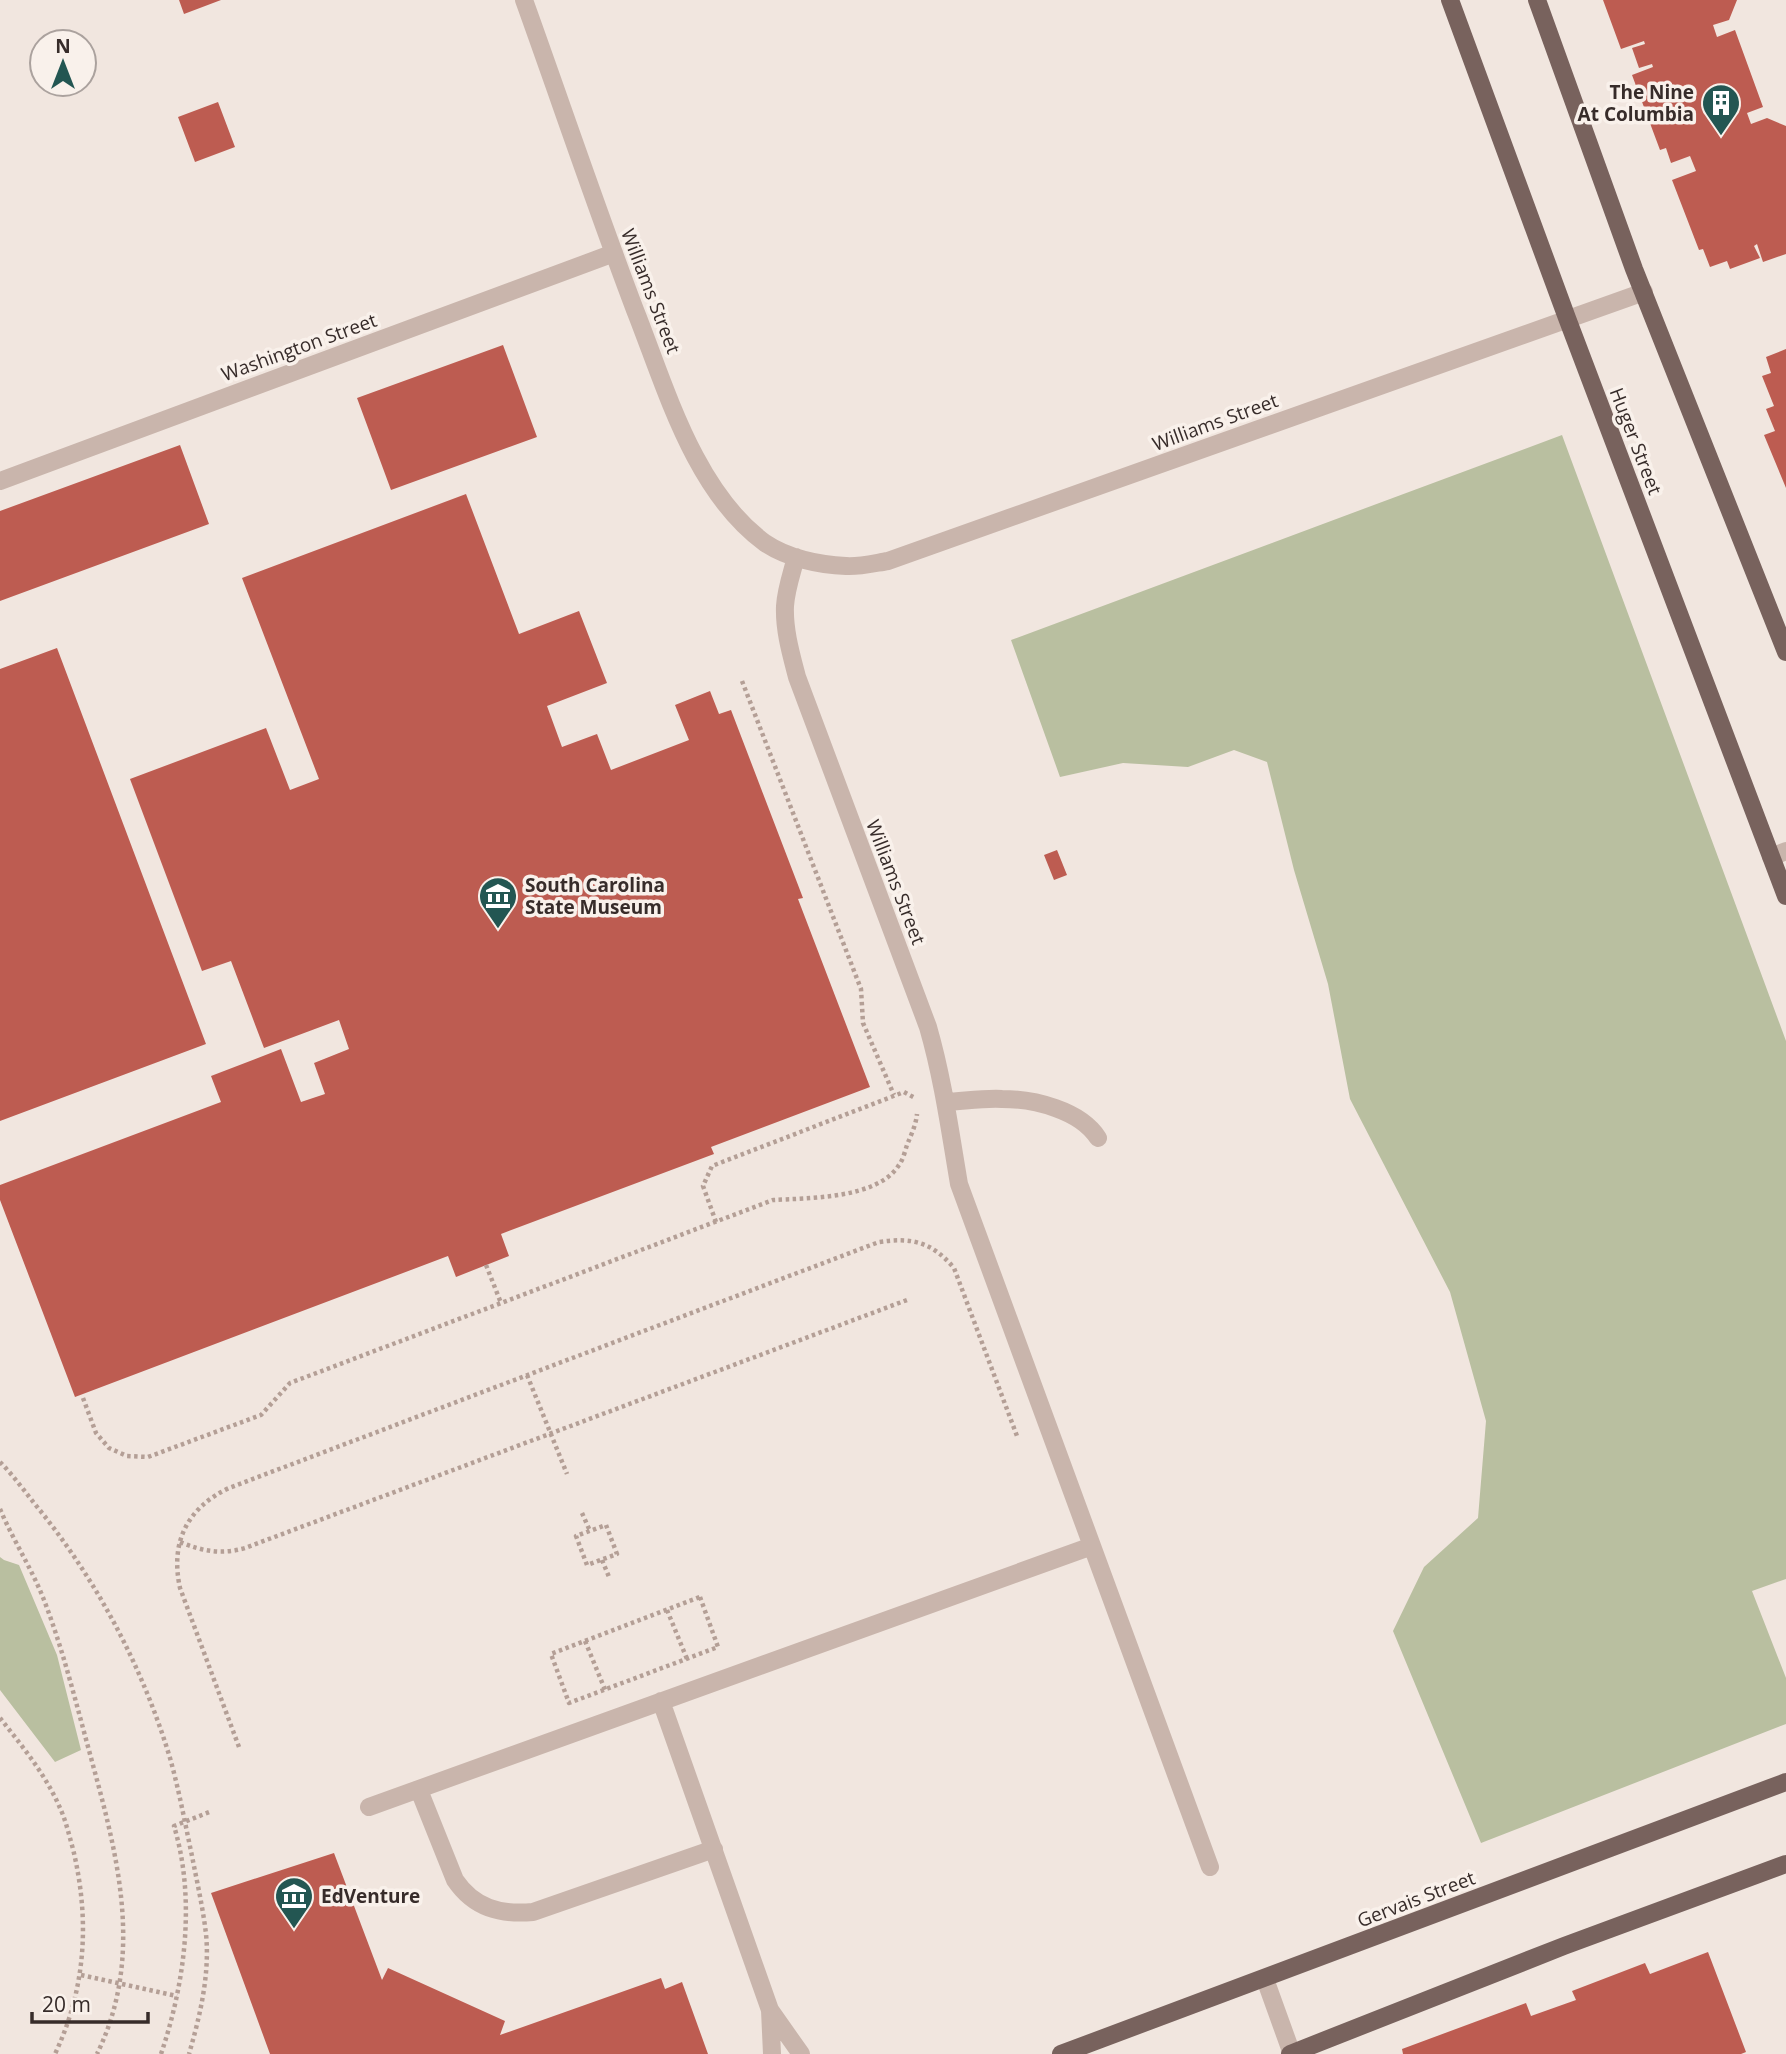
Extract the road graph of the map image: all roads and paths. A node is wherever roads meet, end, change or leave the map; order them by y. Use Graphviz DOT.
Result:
graph roads {
  1 [pos="524,0"];
  2 [pos="1450,0"];
  3 [pos="1537,0"];
  4 [pos="614,253"];
  5 [pos="1644,292"];
  6 [pos="1567,318"];
  7 [pos="0,481"];
  8 [pos="796,557"];
  9 [pos="1786,652"];
  10 [pos="742,681"];
  11 [pos="1778,854"];
  12 [pos="1786,896"];
  13 [pos="894,1096"];
  14 [pos="946,1102"];
  15 [pos="1097,1138"];
  16 [pos="716,1222"];
  17 [pos="486,1265"];
  18 [pos="906,1300"];
  19 [pos="501,1303"];
  20 [pos="527,1375"];
  21 [pos="83,1398"];
  22 [pos="551,1433"];
  23 [pos="1017,1436"];
  24 [pos="0,1462"];
  25 [pos="567,1474"];
  26 [pos="1,1512"];
  27 [pos="582,1513"];
  28 [pos="590,1531"];
  29 [pos="180,1542"];
  30 [pos="1092,1546"];
  31 [pos="602,1560"];
  32 [pos="609,1577"];
  33 [pos="667,1609"];
  34 [pos="585,1641"];
  35 [pos="687,1659"];
  36 [pos="605,1690"];
  37 [pos="661,1702"];
  38 [pos="0,1718"];
  39 [pos="239,1747"];
  40 [pos="1786,1782"];
  41 [pos="419,1790"];
  42 [pos="369,1807"];
  43 [pos="212,1811"];
  44 [pos="185,1822"];
  45 [pos="713,1849"];
  46 [pos="1786,1864"];
  47 [pos="1210,1867"];
  48 [pos="81,1975"];
  49 [pos="1265,1979"];
  50 [pos="121,1984"];
  51 [pos="177,1996"];
  52 [pos="770,2010"];
  53 [pos="55,2054"];
  54 [pos="97,2054"];
  55 [pos="161,2054"];
  56 [pos="189,2054"];
  57 [pos="772,2054"];
  58 [pos="801,2054"];
  59 [pos="1061,2054"];
  60 [pos="1292,2054"];
  1 -- 4 [label="street, Williams Street"];
  2 -- 6 [label="main road, Huger Street"];
  3 -- 5 [label="main road"];
  4 -- 7 [label="street, Washington Street"];
  4 -- 8 [label="street, Williams Street"];
  5 -- 6 [label="street, Williams Street"];
  5 -- 9 [label="main road"];
  6 -- 8 [label="street, Williams Street"];
  6 -- 11 [label="main road, Huger Street"];
  8 -- 14 [label="street, Williams Street"];
  10 -- 13 [label="path"];
  11 -- 12 [label="main road, Huger Street"];
  13 -- 16 [label="path"];
  13 -- 16 [label="path"];
  14 -- 15 [label="street"];
  14 -- 30 [label="street, Williams Street"];
  16 -- 19 [label="path"];
  17 -- 19 [label="path"];
  18 -- 22 [label="path"];
  19 -- 21 [label="path"];
  20 -- 22 [label="path"];
  20 -- 23 [label="path"];
  20 -- 29 [label="path"];
  22 -- 25 [label="path"];
  22 -- 29 [label="path"];
  24 -- 44 [label="path"];
  26 -- 50 [label="path"];
  27 -- 28 [label="path"];
  28 -- 31 [label="path"];
  28 -- 31 [label="path"];
  29 -- 39 [label="path"];
  30 -- 37 [label="street"];
  30 -- 47 [label="street, Williams Street"];
  31 -- 32 [label="path"];
  33 -- 34 [label="path"];
  33 -- 35 [label="path"];
  33 -- 35 [label="path"];
  34 -- 36 [label="path"];
  34 -- 36 [label="path"];
  35 -- 36 [label="path"];
  37 -- 41 [label="street"];
  37 -- 45 [label="street"];
  38 -- 48 [label="path"];
  40 -- 49 [label="main road, Gervais Street"];
  41 -- 42 [label="street"];
  41 -- 45 [label="street"];
  43 -- 44 [label="path"];
  44 -- 51 [label="path"];
  44 -- 56 [label="path"];
  45 -- 52 [label="street"];
  46 -- 60 [label="main road"];
  48 -- 50 [label="path"];
  48 -- 53 [label="path"];
  49 -- 59 [label="main road, Gervais Street"];
  49 -- 60 [label="street"];
  50 -- 51 [label="path"];
  50 -- 54 [label="path"];
  51 -- 55 [label="path"];
  52 -- 57 [label="street"];
  52 -- 58 [label="street"];
}
